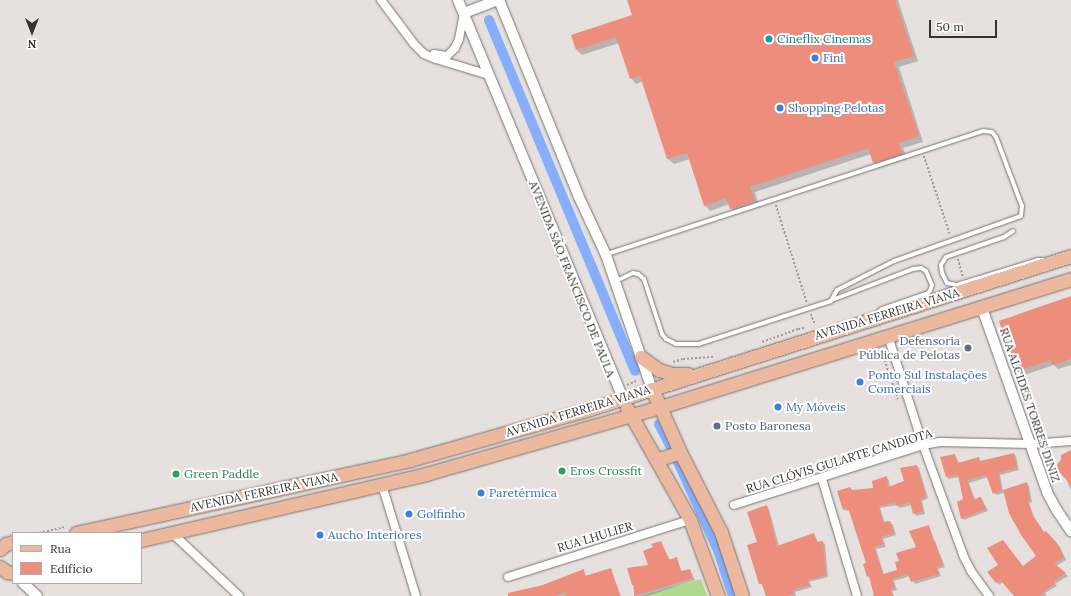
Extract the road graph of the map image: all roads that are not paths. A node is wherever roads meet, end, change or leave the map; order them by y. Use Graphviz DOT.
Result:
graph roads {
  1 [pos="381,0"];
  2 [pos="458,0"];
  3 [pos="497,1"];
  4 [pos="468,12"];
  5 [pos="414,44"];
  6 [pos="489,75"];
  7 [pos="1013,231"];
  8 [pos="606,255"];
  9 [pos="1065,258"];
  10 [pos="1071,279"];
  11 [pos="616,280"];
  12 [pos="831,301"];
  13 [pos="982,308"];
  14 [pos="868,320"];
  15 [pos="883,338"];
  16 [pos="641,357"];
  17 [pos="653,373"];
  18 [pos="700,374"];
  19 [pos="652,389"];
  20 [pos="620,394"];
  21 [pos="660,407"];
  22 [pos="632,415"];
  23 [pos="1071,441"];
  24 [pos="1031,444"];
  25 [pos="923,445"];
  26 [pos="681,454"];
  27 [pos="658,462"];
  28 [pos="822,479"];
  29 [pos="382,485"];
  30 [pos="734,505"];
  31 [pos="690,520"];
  32 [pos="74,529"];
  33 [pos="1071,530"];
  34 [pos="172,533"];
  35 [pos="142,540"];
  36 [pos="12,542"];
  37 [pos="0,549"];
  38 [pos="508,577"];
  39 [pos="25,584"];
  40 [pos="37,596"];
  41 [pos="239,596"];
  42 [pos="416,596"];
  43 [pos="718,596"];
  44 [pos="742,596"];
  45 [pos="857,596"];
  46 [pos="989,596"];
  1 -- 5 [label="street"];
  2 -- 4 [label="street, AVENIDA SÃO FRANCISCO DE PAULA"];
  3 -- 4 [label="street"];
  3 -- 8 [label="street"];
  4 -- 5 [label="street"];
  4 -- 6 [label="street, AVENIDA SÃO FRANCISCO DE PAULA"];
  5 -- 6 [label="street"];
  6 -- 20 [label="street, AVENIDA SÃO FRANCISCO DE PAULA"];
  7 -- 9 [label="lane"];
  8 -- 11 [label="street"];
  8 -- 12 [label="lane"];
  9 -- 14 [label="main road, AVENIDA FERREIRA VIANA"];
  10 -- 13 [label="main road, AVENIDA FERREIRA VIANA"];
  11 -- 12 [label="lane"];
  11 -- 16 [label="street"];
  12 -- 14 [label="lane"];
  13 -- 15 [label="main road, AVENIDA FERREIRA VIANA"];
  13 -- 24 [label="street, RUA ALCIDES TORRES DINIZ"];
  14 -- 18 [label="main road, AVENIDA FERREIRA VIANA"];
  15 -- 21 [label="main road, AVENIDA FERREIRA VIANA"];
  15 -- 25 [label="street"];
  16 -- 17 [label="main road"];
  17 -- 18 [label="main road"];
  17 -- 19 [label="street"];
  18 -- 19 [label="main road, AVENIDA FERREIRA VIANA"];
  19 -- 20 [label="main road, AVENIDA FERREIRA VIANA"];
  19 -- 21 [label="main road"];
  20 -- 22 [label="main road, AVENIDA SÃO FRANCISCO DE PAULA"];
  20 -- 32 [label="main road, AVENIDA FERREIRA VIANA"];
  21 -- 22 [label="main road, AVENIDA FERREIRA VIANA"];
  21 -- 26 [label="main road"];
  22 -- 27 [label="main road, AVENIDA SÃO FRANCISCO DE PAULA"];
  22 -- 29 [label="main road, AVENIDA FERREIRA VIANA"];
  23 -- 24 [label="street, RUA CLÓVIS GULARTE CANDIOTA"];
  24 -- 25 [label="street, RUA CLÓVIS GULARTE CANDIOTA"];
  24 -- 33 [label="street, RUA ALCIDES TORRES DINIZ"];
  25 -- 28 [label="street, RUA CLÓVIS GULARTE CANDIOTA"];
  25 -- 46 [label="street"];
  26 -- 27 [label="main road"];
  26 -- 44 [label="main road"];
  27 -- 31 [label="main road, AVENIDA SÃO FRANCISCO DE PAULA"];
  28 -- 30 [label="street, RUA CLÓVIS GULARTE CANDIOTA"];
  28 -- 45 [label="street"];
  29 -- 34 [label="main road, AVENIDA FERREIRA VIANA"];
  29 -- 42 [label="street"];
  31 -- 38 [label="street, RUA LHULIER"];
  31 -- 43 [label="main road, AVENIDA SÃO FRANCISCO DE PAULA"];
  34 -- 35 [label="main road, AVENIDA FERREIRA VIANA"];
  34 -- 41 [label="street"];
  36 -- 37 [label="main road"];
  39 -- 40 [label="street"];
}
